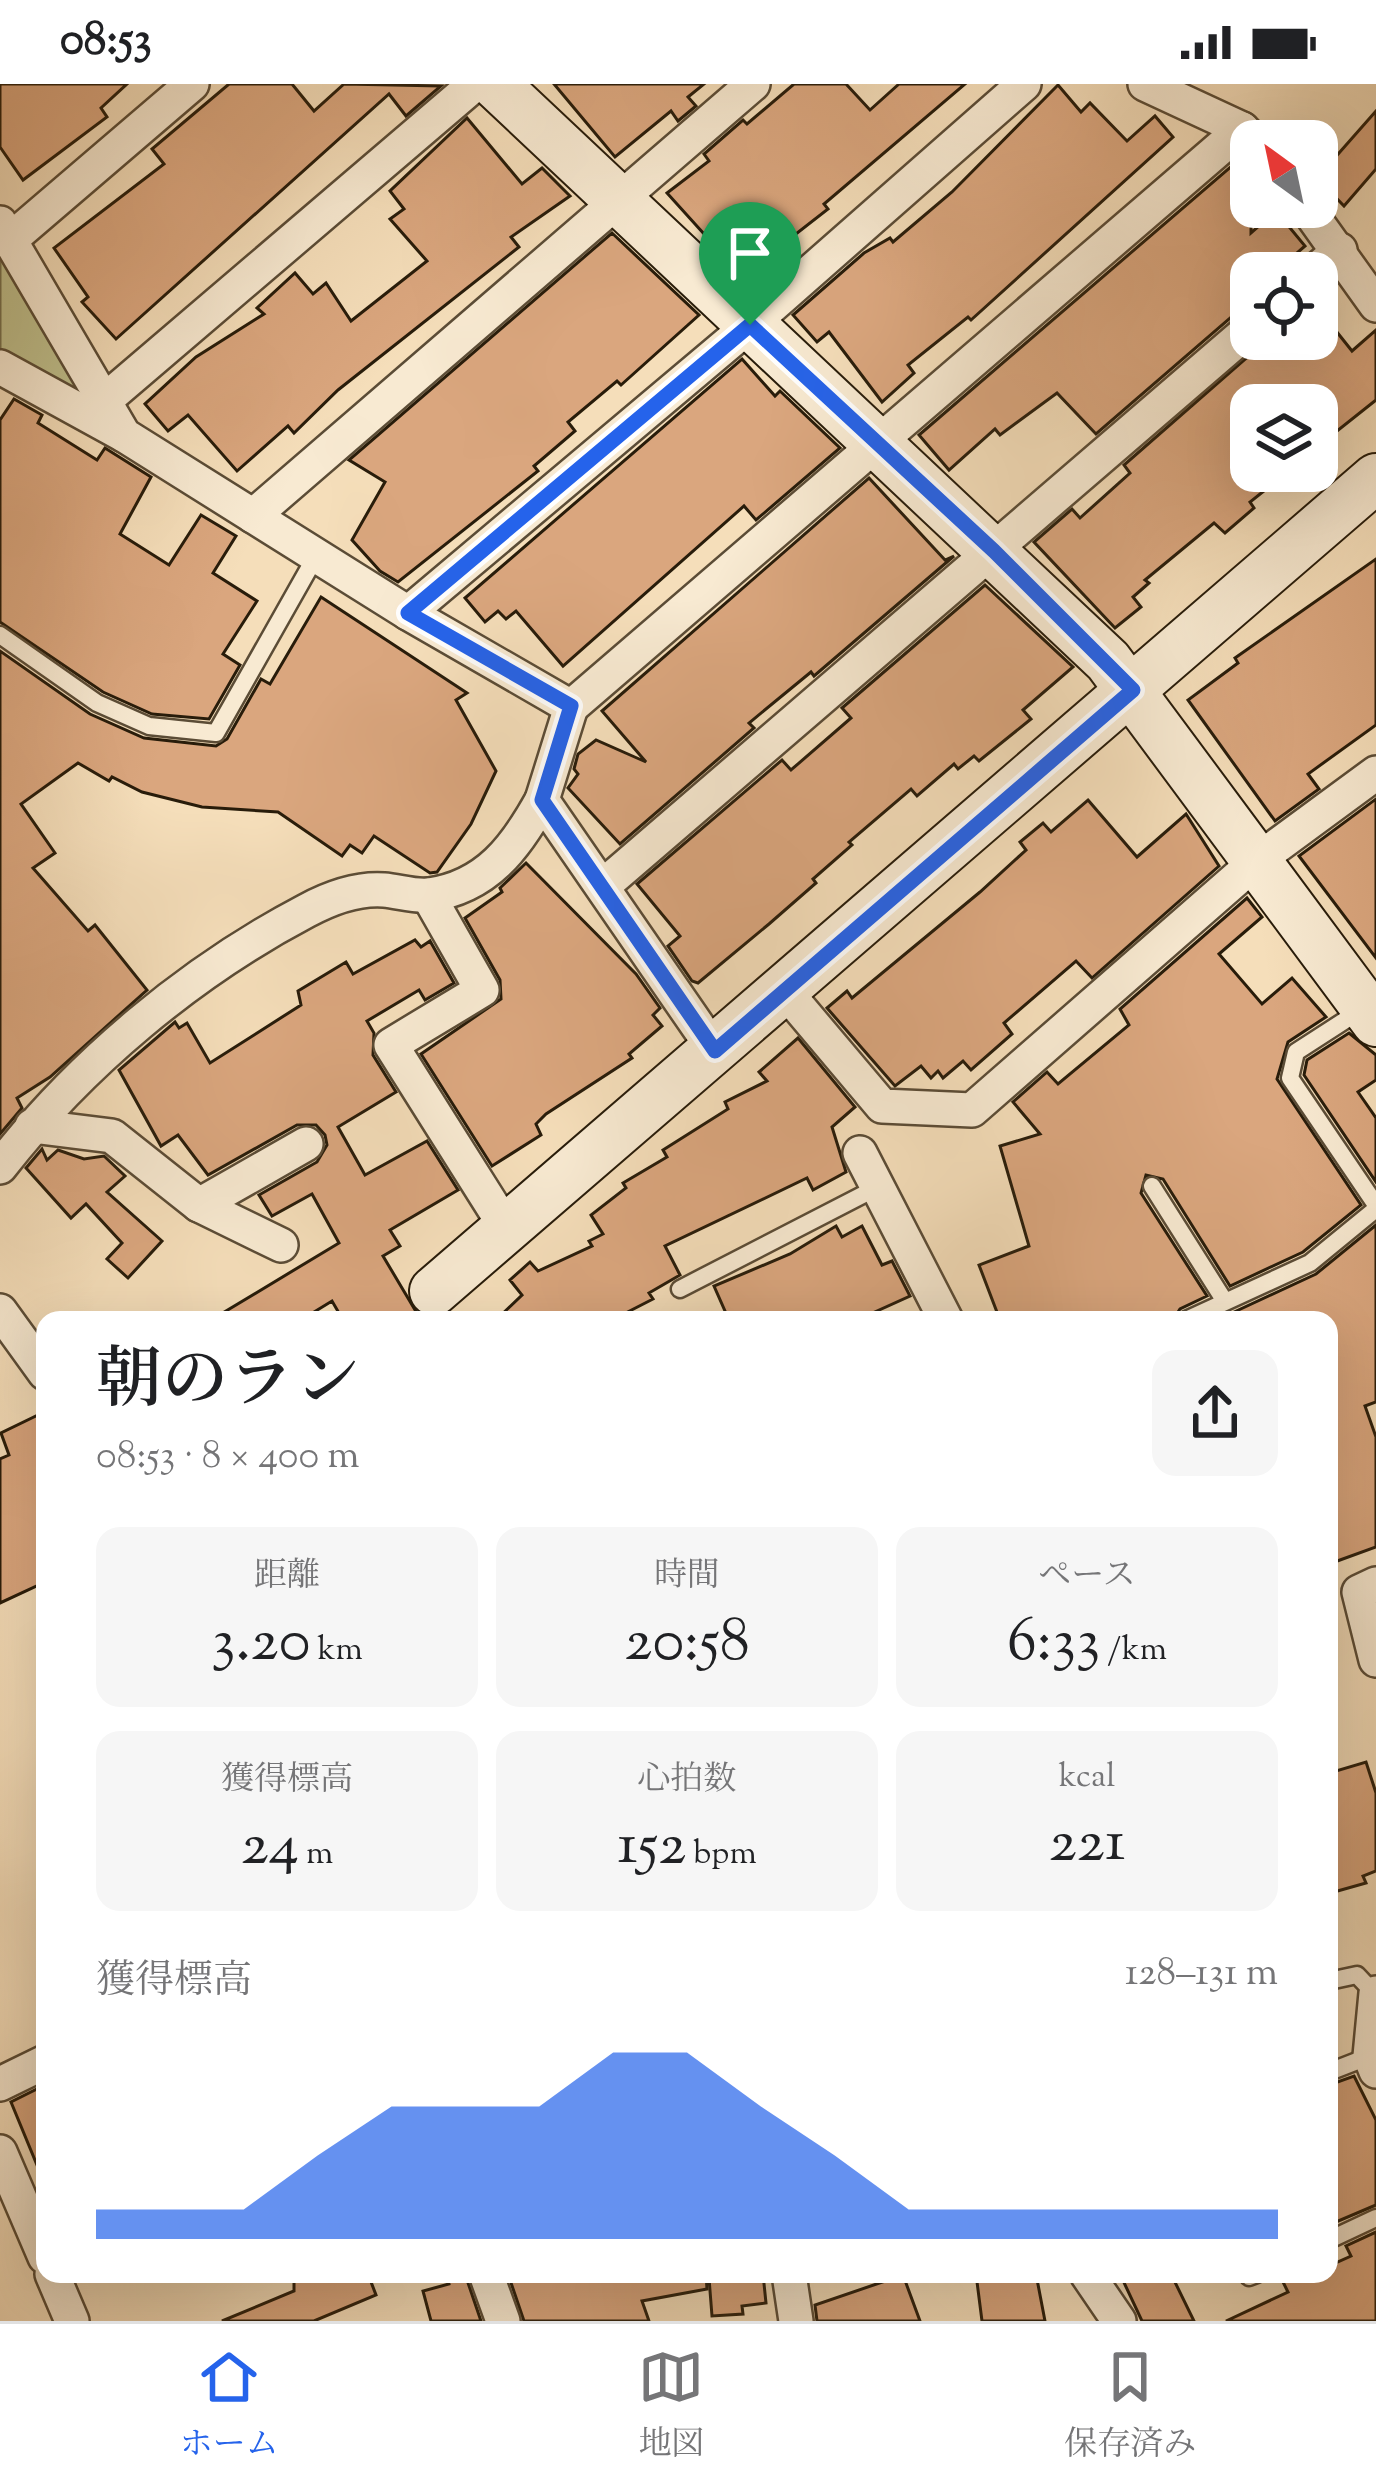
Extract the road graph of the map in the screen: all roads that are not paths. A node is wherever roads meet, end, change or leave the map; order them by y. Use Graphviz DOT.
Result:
graph roads {
  1 [pos="191,84"];
  2 [pos="475,84"];
  3 [pos="495,84"];
  4 [pos="753,84"];
  5 [pos="1024,84"];
  6 [pos="1144,84"];
  7 [pos="1230,126"];
  8 [pos="1230,150"];
  9 [pos="619,201"];
  10 [pos="1323,228"];
  11 [pos="5,231"];
  12 [pos="1340,250"];
  13 [pos="1338,252"];
  14 [pos="1376,304"];
  15 [pos="750,325"];
  16 [pos="1230,346"];
  17 [pos="4,377"];
  18 [pos="104,401"];
  19 [pos="124,435"];
  20 [pos="879,443"];
  21 [pos="1376,478"];
  22 [pos="254,516"];
  23 [pos="994,551"];
  24 [pos="316,556"];
  25 [pos="408,613"];
  26 [pos="0,635"];
  27 [pos="1133,690"];
  28 [pos="571,706"];
  29 [pos="1376,773"];
  30 [pos="542,800"];
  31 [pos="1258,859"];
  32 [pos="603,886"];
  33 [pos="428,896"];
  34 [pos="785,991"];
  35 [pos="1369,1002"];
  36 [pos="715,1051"];
  37 [pos="32,1126"];
  38 [pos="306,1144"];
  39 [pos="860,1153"];
  40 [pos="0,1167"];
  41 [pos="879,1186"];
  42 [pos="1152,1186"];
  43 [pos="199,1205"];
  44 [pos="1376,1207"];
  45 [pos="506,1229"];
  46 [pos="281,1245"];
  47 [pos="680,1289"];
  48 [pos="434,1291"];
  49 [pos="1224,1300"];
  50 [pos="0,1311"];
  51 [pos="942,1311"];
  52 [pos="1203,1311"];
  53 [pos="36,1361"];
  54 [pos="1355,1590"];
  55 [pos="1376,1660"];
  56 [pos="1338,1979"];
  57 [pos="1376,1993"];
  58 [pos="1373,2064"];
  59 [pos="36,2066"];
  60 [pos="1338,2070"];
  61 [pos="0,2084"];
  62 [pos="0,2152"];
  63 [pos="1376,2218"];
  64 [pos="1338,2236"];
  65 [pos="36,2237"];
  66 [pos="55,2283"];
  67 [pos="489,2283"];
  68 [pos="790,2283"];
  69 [pos="1093,2283"];
  70 [pos="68,2320"];
  71 [pos="503,2321"];
  72 [pos="796,2321"];
  73 [pos="1119,2321"];
  1 -- 11 [label="street"];
  2 -- 18 [label="street"];
  3 -- 9 [label="street"];
  4 -- 9 [label="street"];
  5 -- 15 [label="street"];
  6 -- 7 [label="street"];
  8 -- 20 [label="street"];
  9 -- 15 [label="street"];
  9 -- 22 [label="street"];
  10 -- 12 [label="street"];
  11 -- 18 [label="street"];
  12 -- 13 [label="street"];
  12 -- 14 [label="street"];
  15 -- 20 [label="street"];
  15 -- 25 [label="street"];
  16 -- 23 [label="street"];
  17 -- 19 [label="street"];
  18 -- 19 [label="street"];
  19 -- 22 [label="street"];
  20 -- 23 [label="street"];
  20 -- 28 [label="street"];
  21 -- 27 [label="street"];
  22 -- 24 [label="street"];
  23 -- 27 [label="street"];
  23 -- 32 [label="street"];
  24 -- 25 [label="street"];
  24 -- 26 [label="lane"];
  25 -- 28 [label="street"];
  27 -- 31 [label="street"];
  27 -- 34 [label="street"];
  28 -- 30 [label="street"];
  29 -- 31 [label="street"];
  30 -- 32 [label="street"];
  30 -- 33 [label="street"];
  31 -- 34 [label="street"];
  31 -- 35 [label="street"];
  32 -- 36 [label="street"];
  33 -- 37 [label="street"];
  33 -- 45 [label="street"];
  34 -- 36 [label="street"];
  35 -- 44 [label="lane"];
  36 -- 45 [label="street"];
  37 -- 40 [label="street"];
  37 -- 43 [label="street"];
  38 -- 43 [label="street"];
  39 -- 41 [label="street"];
  41 -- 47 [label="lane"];
  41 -- 51 [label="street"];
  42 -- 49 [label="lane"];
  43 -- 46 [label="street"];
  44 -- 49 [label="lane"];
  45 -- 48 [label="street"];
  49 -- 52 [label="lane"];
  50 -- 53 [label="street"];
  54 -- 55 [label="street"];
  56 -- 57 [label="lane"];
  57 -- 58 [label="street"];
  58 -- 60 [label="lane"];
  59 -- 61 [label="street"];
  62 -- 65 [label="street"];
  63 -- 64 [label="lane"];
  66 -- 70 [label="street"];
  67 -- 71 [label="street"];
  68 -- 72 [label="street"];
  69 -- 73 [label="street"];
}
